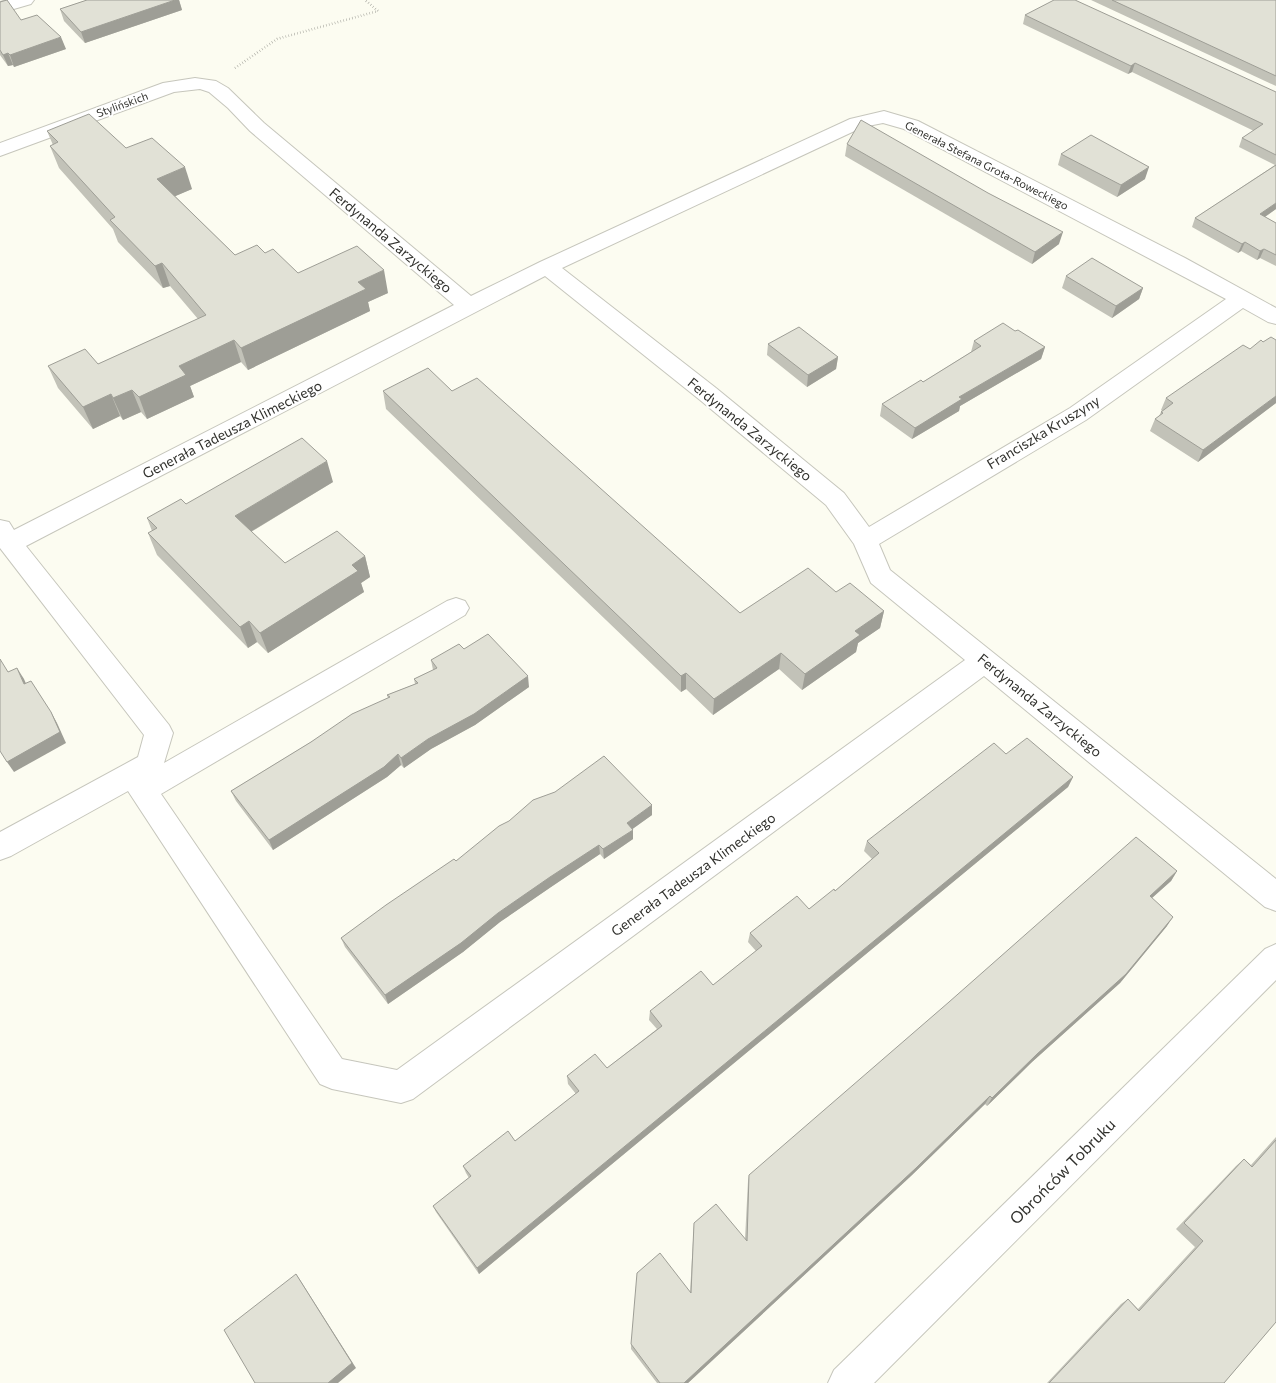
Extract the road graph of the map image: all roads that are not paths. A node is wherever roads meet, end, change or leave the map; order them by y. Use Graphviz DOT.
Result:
graph roads {
  1 [pos="26,0"];
  2 [pos="0,8"];
  3 [pos="199,84"];
  4 [pos="0,150"];
  5 [pos="546,267"];
  6 [pos="1242,298"];
  7 [pos="470,306"];
  8 [pos="1276,317"];
  9 [pos="5,536"];
  10 [pos="865,541"];
  11 [pos="456,608"];
  12 [pos="985,660"];
  13 [pos="146,777"];
  14 [pos="0,847"];
  15 [pos="1276,897"];
  16 [pos="1276,959"];
  17 [pos="847,1383"];
  1 -- 2 [label="street"];
  3 -- 4 [label="street, Stylińskich"];
  3 -- 7 [label="street, Ferdynanda Zarzyckiego"];
  5 -- 6 [label="street, Generała Stefana Grota-Roweckiego"];
  5 -- 7 [label="street"];
  5 -- 10 [label="street, Ferdynanda Zarzyckiego"];
  6 -- 8 [label="street, Generała Stefana Grota-Roweckiego"];
  6 -- 10 [label="street, Franciszka Kruszyny"];
  7 -- 9 [label="street, Generała Tadeusza Klimeckiego"];
  9 -- 13 [label="street"];
  10 -- 12 [label="street, Ferdynanda Zarzyckiego"];
  11 -- 13 [label="street"];
  12 -- 13 [label="street, Generała Tadeusza Klimeckiego"];
  12 -- 15 [label="street, Ferdynanda Zarzyckiego"];
  13 -- 14 [label="street"];
  16 -- 17 [label="street, Obrońców Tobruku"];
}
